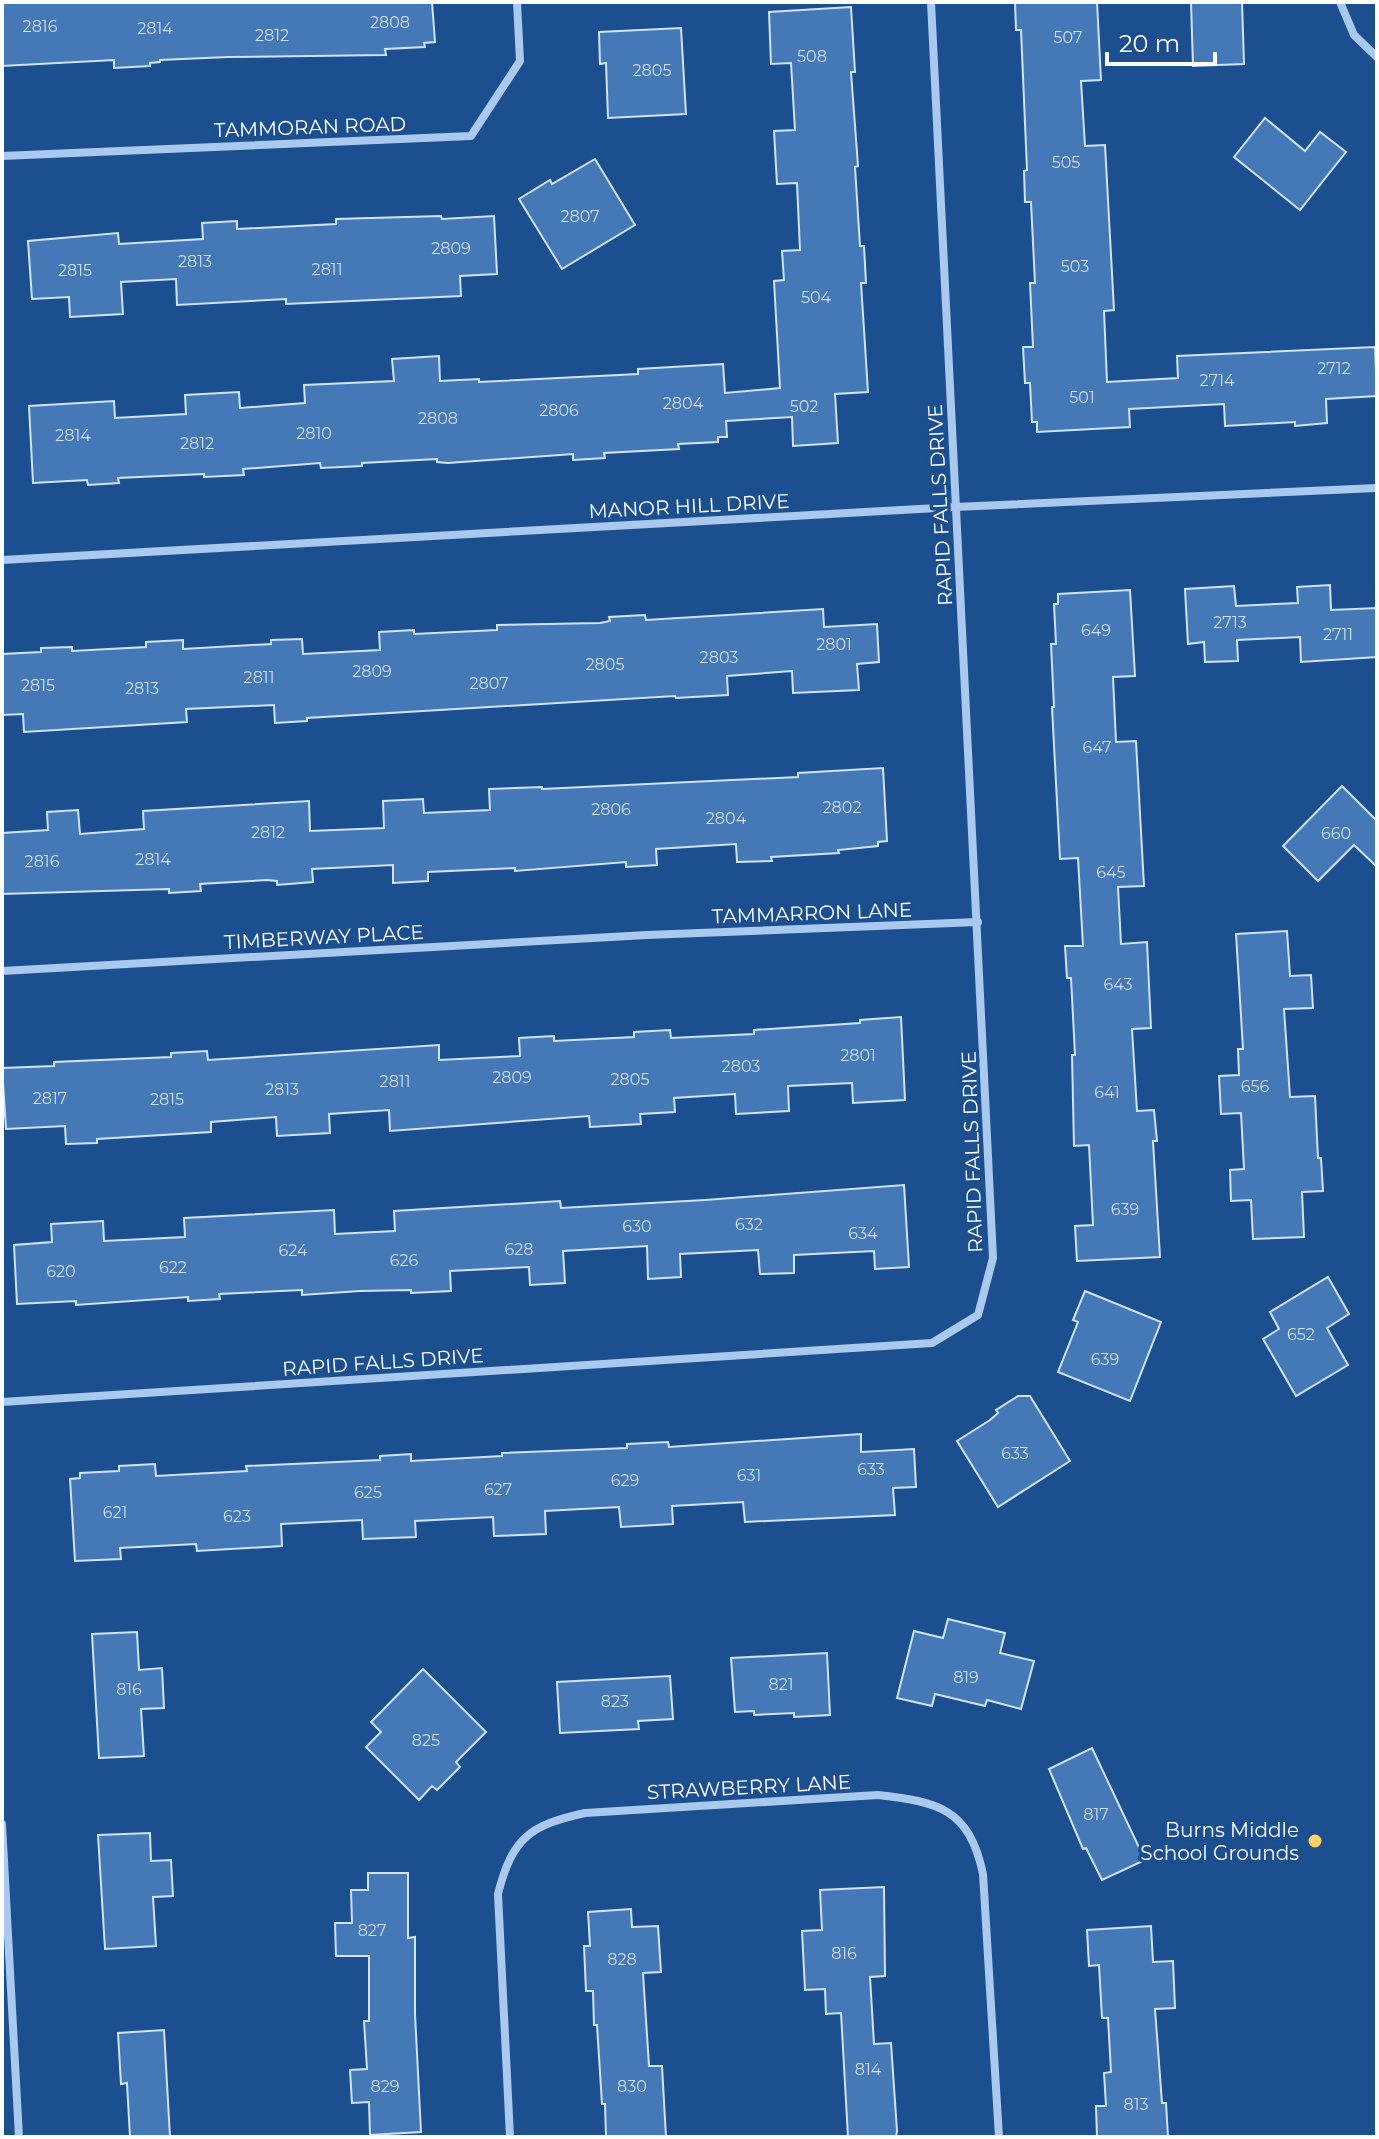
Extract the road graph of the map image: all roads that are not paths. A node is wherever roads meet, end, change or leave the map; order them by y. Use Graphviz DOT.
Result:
graph roads {
  1 [pos="517,2"];
  2 [pos="931,2"];
  3 [pos="1340,2"];
  4 [pos="1377,57"];
  5 [pos="2,156"];
  6 [pos="1377,488"];
  7 [pos="955,507"];
  8 [pos="2,560"];
  9 [pos="978,922"];
  10 [pos="647,935"];
  11 [pos="2,971"];
  12 [pos="2,1402"];
  13 [pos="2,1824"];
  14 [pos="19,2137"];
  15 [pos="510,2137"];
  16 [pos="999,2137"];
  1 -- 5 [label="street, TAMMORAN ROAD"];
  2 -- 7 [label="street, RAPID FALLS DRIVE"];
  3 -- 4 [label="street"];
  6 -- 7 [label="street, MANOR HILL DRIVE"];
  7 -- 8 [label="street, MANOR HILL DRIVE"];
  7 -- 9 [label="street, RAPID FALLS DRIVE"];
  9 -- 10 [label="street, TAMMARRON LANE"];
  9 -- 12 [label="street, RAPID FALLS DRIVE"];
  10 -- 11 [label="street, TIMBERWAY PLACE"];
  13 -- 14 [label="street"];
  15 -- 16 [label="street, STRAWBERRY LANE"];
}
